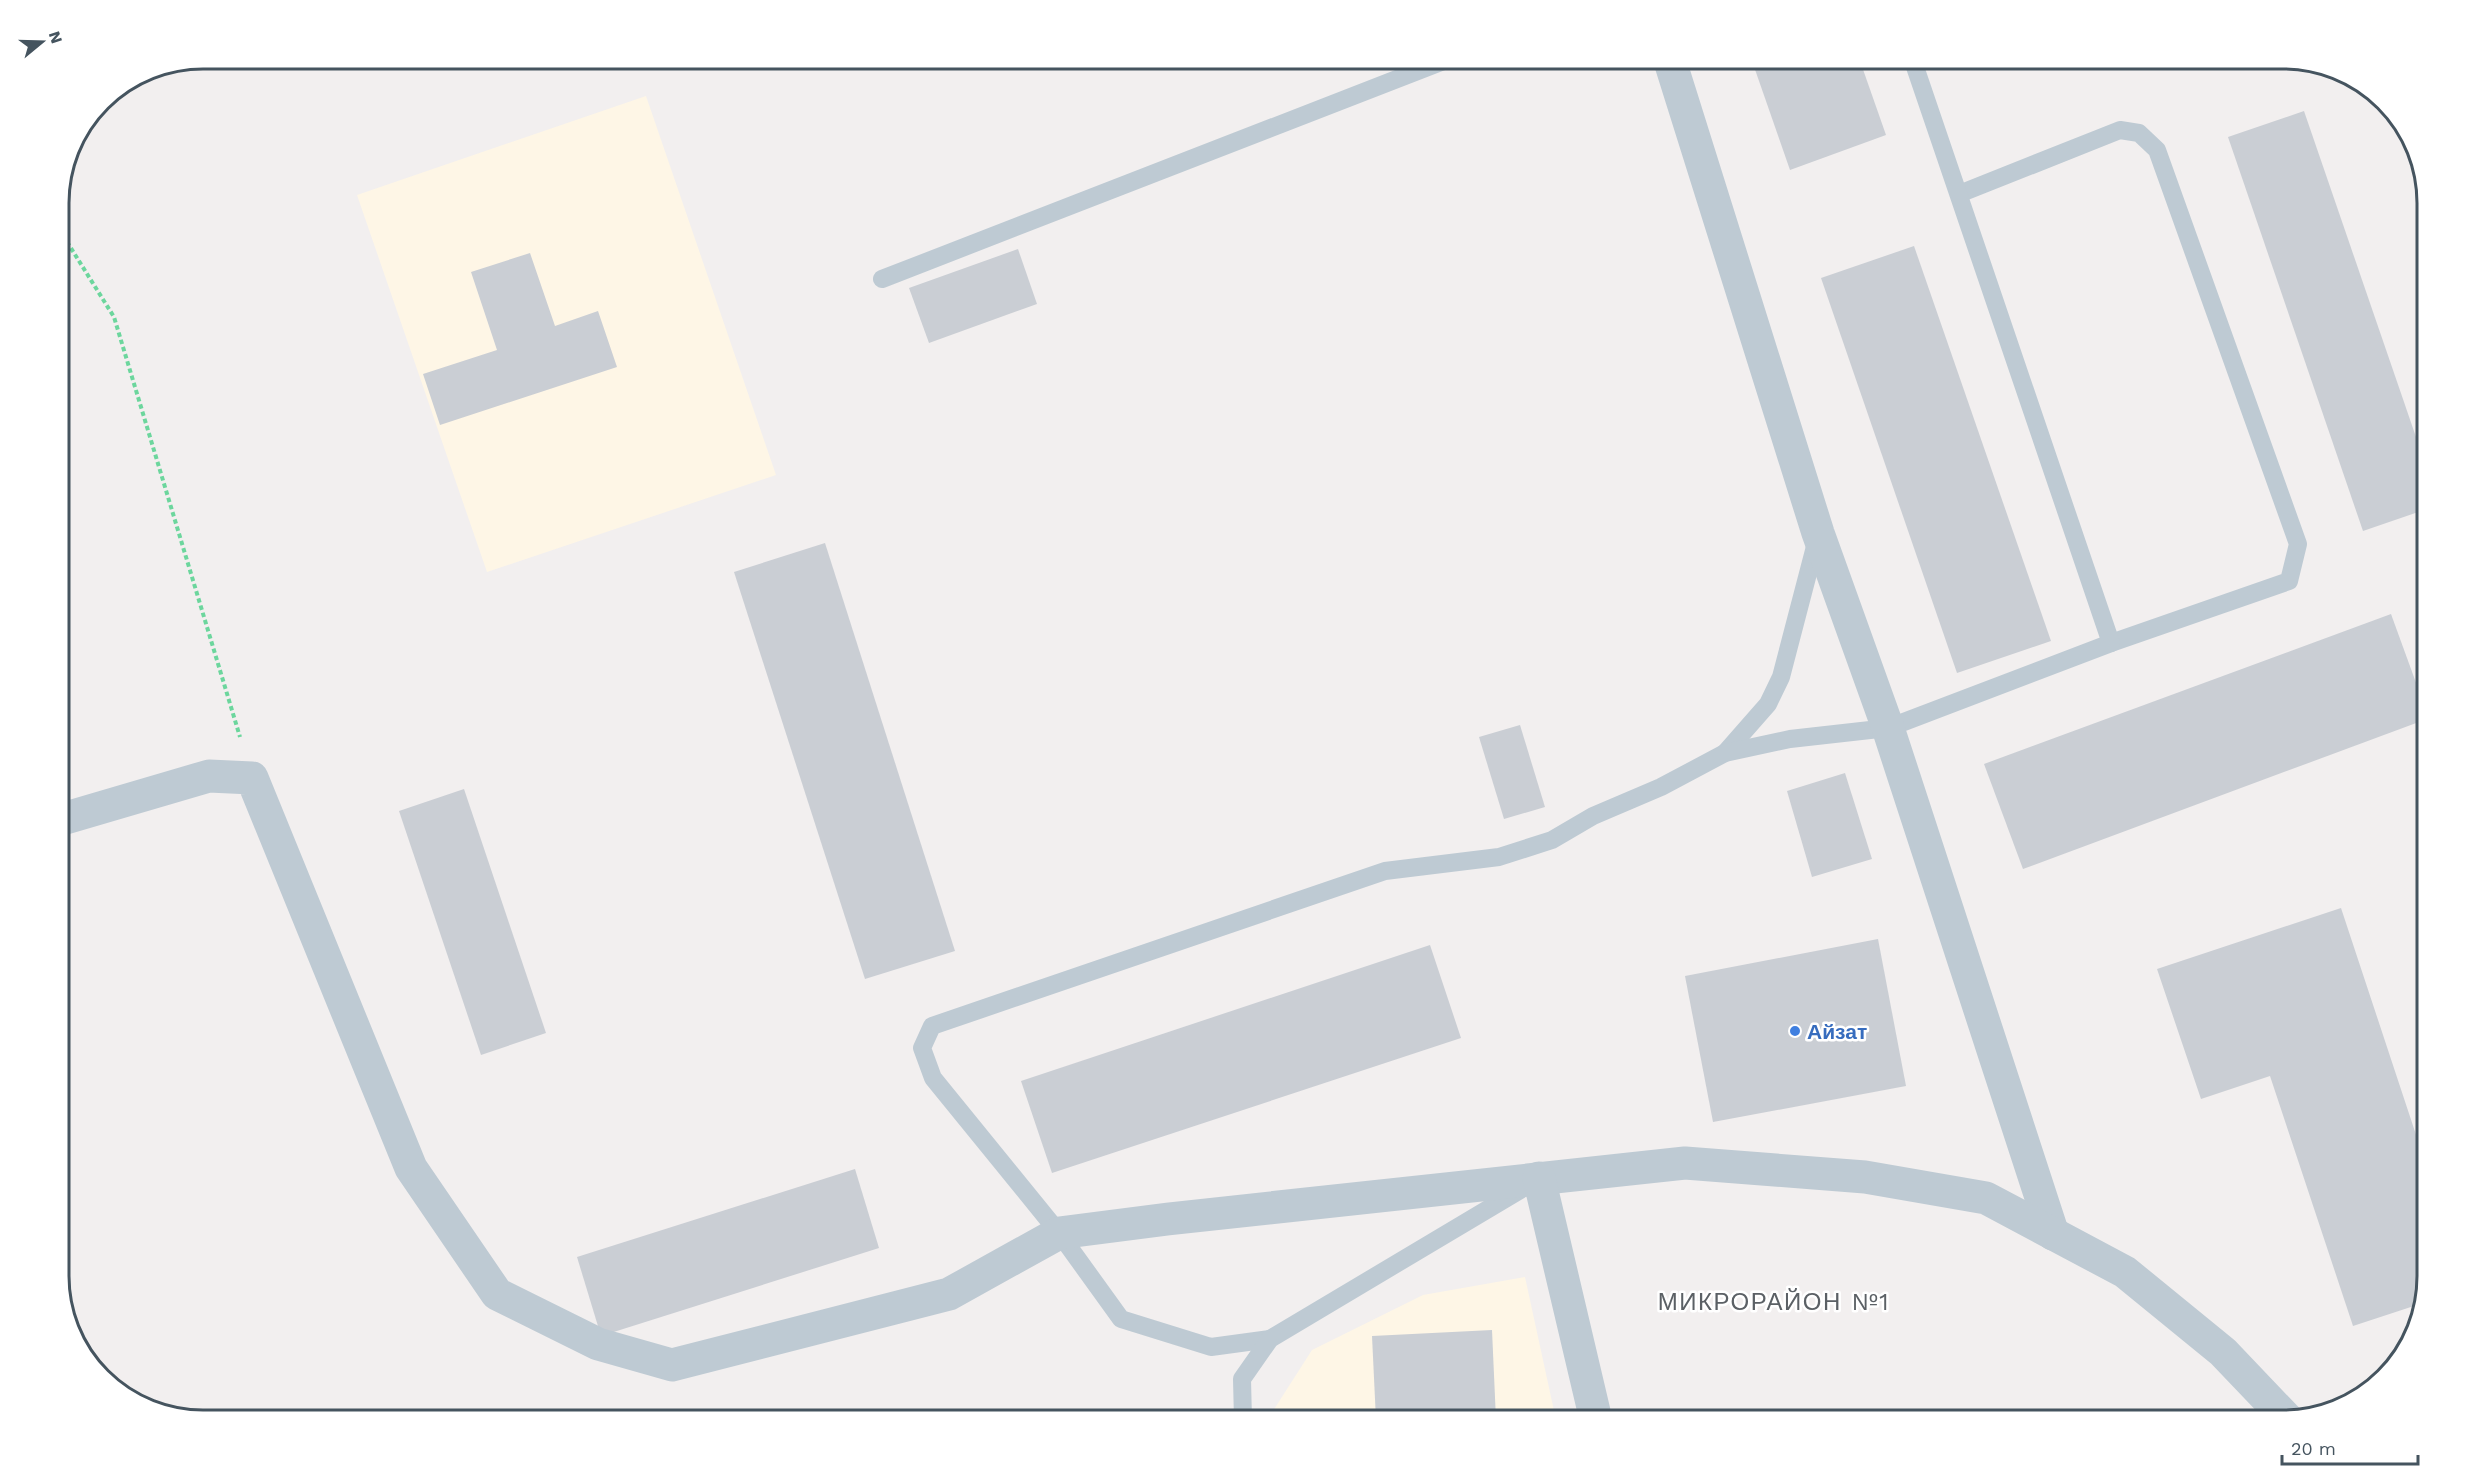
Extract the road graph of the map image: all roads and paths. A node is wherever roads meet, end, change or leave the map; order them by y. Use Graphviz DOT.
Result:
graph roads {
  1 [pos="1422,69"];
  2 [pos="1672,69"];
  3 [pos="1916,69"];
  4 [pos="1959,194"];
  5 [pos="69,245"];
  6 [pos="882,279"];
  7 [pos="1818,533"];
  8 [pos="2111,643"];
  9 [pos="1888,728"];
  10 [pos="1725,753"];
  11 [pos="252,778"];
  12 [pos="69,817"];
  13 [pos="1539,1179"];
  14 [pos="1059,1233"];
  15 [pos="2053,1234"];
  16 [pos="1270,1339"];
  17 [pos="1243,1410"];
  18 [pos="1594,1410"];
  19 [pos="2278,1410"];
  1 -- 6 [label="lane"];
  2 -- 7 [label="street"];
  3 -- 4 [label="lane"];
  4 -- 8 [label="lane"];
  4 -- 8 [label="lane"];
  5 -- 11 [label="path"];
  7 -- 9 [label="street"];
  7 -- 10 [label="lane"];
  8 -- 9 [label="lane"];
  9 -- 10 [label="lane"];
  9 -- 15 [label="street"];
  10 -- 14 [label="lane"];
  11 -- 12 [label="street"];
  11 -- 14 [label="street"];
  13 -- 14 [label="street"];
  13 -- 15 [label="street"];
  13 -- 16 [label="lane"];
  13 -- 18 [label="street"];
  14 -- 16 [label="lane"];
  15 -- 19 [label="street"];
  16 -- 17 [label="lane"];
}
